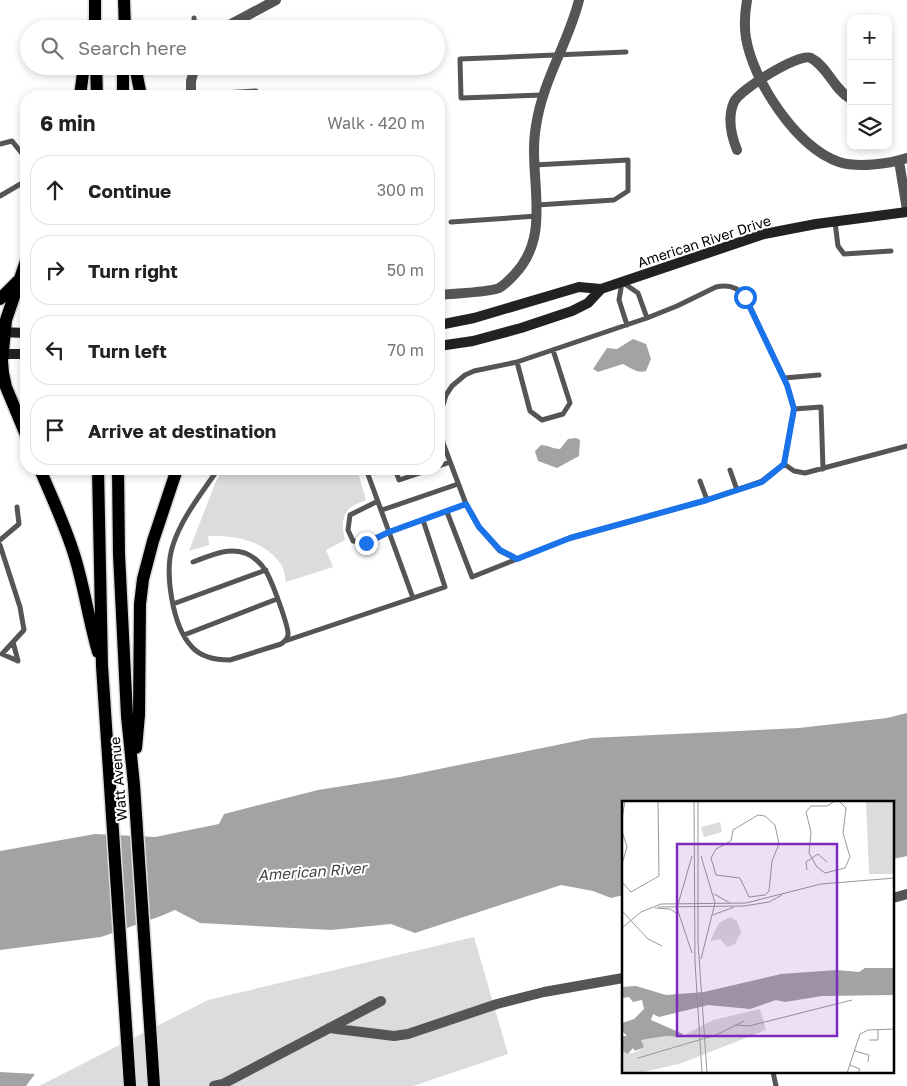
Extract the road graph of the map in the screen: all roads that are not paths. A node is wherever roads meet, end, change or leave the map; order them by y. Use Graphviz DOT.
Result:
graph roads {
  1 [pos="95,0"];
  2 [pos="124,0"];
  3 [pos="276,0"];
  4 [pos="580,0"];
  5 [pos="747,0"];
  6 [pos="94,20"];
  7 [pos="125,20"];
  8 [pos="239,20"];
  9 [pos="626,52"];
  10 [pos="558,56"];
  11 [pos="83,75"];
  12 [pos="96,75"];
  13 [pos="123,75"];
  14 [pos="137,75"];
  15 [pos="193,75"];
  16 [pos="759,80"];
  17 [pos="81,90"];
  18 [pos="97,90"];
  19 [pos="122,90"];
  20 [pos="140,90"];
  21 [pos="191,90"];
  22 [pos="542,95"];
  23 [pos="847,97"];
  24 [pos="0,144"];
  25 [pos="738,150"];
  26 [pos="20,151"];
  27 [pos="903,160"];
  28 [pos="534,165"];
  29 [pos="20,184"];
  30 [pos="0,196"];
  31 [pos="537,205"];
  32 [pos="907,211"];
  33 [pos="538,216"];
  34 [pos="835,221"];
  35 [pos="450,222"];
  36 [pos="892,251"];
  37 [pos="20,280"];
  38 [pos="622,282"];
  39 [pos="601,289"];
  40 [pos="445,294"];
  41 [pos="0,299"];
  42 [pos="647,318"];
  43 [pos="445,324"];
  44 [pos="627,325"];
  45 [pos="3,332"];
  46 [pos="20,333"];
  47 [pos="445,345"];
  48 [pos="552,350"];
  49 [pos="1,354"];
  50 [pos="20,354"];
  51 [pos="517,362"];
  52 [pos="819,375"];
  53 [pos="784,378"];
  54 [pos="0,389"];
  55 [pos="445,398"];
  56 [pos="12,401"];
  57 [pos="794,409"];
  58 [pos="20,420"];
  59 [pos="907,446"];
  60 [pos="445,448"];
  61 [pos="450,462"];
  62 [pos="445,464"];
  63 [pos="784,464"];
  64 [pos="822,469"];
  65 [pos="730,470"];
  66 [pos="42,475"];
  67 [pos="98,475"];
  68 [pos="118,475"];
  69 [pos="175,475"];
  70 [pos="214,475"];
  71 [pos="368,475"];
  72 [pos="398,475"];
  73 [pos="412,475"];
  74 [pos="700,482"];
  75 [pos="458,484"];
  76 [pos="737,490"];
  77 [pos="707,500"];
  78 [pos="378,501"];
  79 [pos="466,504"];
  80 [pos="17,507"];
  81 [pos="382,510"];
  82 [pos="447,512"];
  83 [pos="422,520"];
  84 [pos="389,532"];
  85 [pos="0,540"];
  86 [pos="0,546"];
  87 [pos="517,559"];
  88 [pos="193,562"];
  89 [pos="266,570"];
  90 [pos="413,598"];
  91 [pos="278,599"];
  92 [pos="173,604"];
  93 [pos="184,635"];
  94 [pos="284,641"];
  95 [pos="13,642"];
  96 [pos="102,666"];
  97 [pos="133,716"];
  98 [pos="907,894"];
  99 [pos="894,898"];
  100 [pos="622,978"];
  101 [pos="381,1001"];
  102 [pos="329,1028"];
  103 [pos="130,1086"];
  104 [pos="154,1086"];
  105 [pos="214,1086"];
  1 -- 6 [label="main road"];
  2 -- 7 [label="main road"];
  3 -- 8 [label="street"];
  4 -- 10 [label="street"];
  5 -- 16 [label="street"];
  9 -- 10 [label="lane"];
  10 -- 22 [label="street"];
  10 -- 22 [label="lane"];
  11 -- 17 [label="main road"];
  12 -- 18 [label="main road"];
  13 -- 19 [label="main road"];
  14 -- 20 [label="main road"];
  15 -- 21 [label="street"];
  16 -- 23 [label="street"];
  16 -- 25 [label="street"];
  16 -- 27 [label="street"];
  22 -- 28 [label="street"];
  24 -- 26 [label="lane"];
  27 -- 32 [label="street"];
  28 -- 31 [label="street"];
  28 -- 31 [label="lane"];
  29 -- 30 [label="lane"];
  31 -- 33 [label="street"];
  32 -- 34 [label="street, American River Drive"];
  33 -- 35 [label="lane"];
  33 -- 40 [label="street"];
  34 -- 36 [label="lane"];
  34 -- 38 [label="street, American River Drive"];
  37 -- 41 [label="main road"];
  37 -- 45 [label="main road"];
  38 -- 39 [label="street, American River Drive"];
  38 -- 42 [label="lane"];
  38 -- 44 [label="lane"];
  39 -- 43 [label="street, American River Drive"];
  39 -- 47 [label="street, American River Drive"];
  42 -- 44 [label="lane"];
  42 -- 53 [label="lane"];
  44 -- 48 [label="lane"];
  45 -- 46 [label="street"];
  45 -- 49 [label="main road"];
  48 -- 51 [label="lane"];
  48 -- 51 [label="lane"];
  49 -- 50 [label="street"];
  49 -- 56 [label="main road"];
  51 -- 55 [label="lane"];
  52 -- 53 [label="lane"];
  53 -- 57 [label="lane"];
  54 -- 56 [label="main road"];
  56 -- 58 [label="main road"];
  57 -- 63 [label="lane"];
  57 -- 64 [label="lane"];
  59 -- 64 [label="lane"];
  60 -- 61 [label="lane"];
  61 -- 62 [label="lane"];
  61 -- 75 [label="lane"];
  63 -- 64 [label="lane"];
  63 -- 76 [label="lane"];
  65 -- 76 [label="lane"];
  66 -- 96 [label="main road"];
  67 -- 96 [label="main road, Watt Avenue"];
  68 -- 97 [label="main road, Watt Avenue"];
  69 -- 97 [label="main road"];
  70 -- 92 [label="lane"];
  71 -- 78 [label="lane"];
  72 -- 73 [label="lane"];
  74 -- 77 [label="lane"];
  75 -- 79 [label="lane"];
  75 -- 81 [label="lane"];
  76 -- 77 [label="lane"];
  77 -- 87 [label="lane"];
  78 -- 81 [label="lane"];
  78 -- 84 [label="lane"];
  79 -- 82 [label="lane"];
  79 -- 87 [label="lane"];
  80 -- 85 [label="lane"];
  81 -- 84 [label="lane"];
  82 -- 83 [label="lane"];
  82 -- 87 [label="lane"];
  83 -- 84 [label="lane"];
  83 -- 90 [label="lane"];
  84 -- 90 [label="lane"];
  86 -- 95 [label="lane"];
  88 -- 89 [label="lane"];
  89 -- 91 [label="lane"];
  89 -- 92 [label="lane"];
  90 -- 94 [label="lane"];
  91 -- 93 [label="lane"];
  91 -- 94 [label="lane"];
  92 -- 93 [label="lane"];
  93 -- 94 [label="lane"];
  96 -- 103 [label="main road, Watt Avenue"];
  97 -- 104 [label="main road, Watt Avenue"];
  98 -- 99 [label="street"];
  100 -- 102 [label="street"];
  101 -- 102 [label="street"];
  102 -- 105 [label="street"];
}
